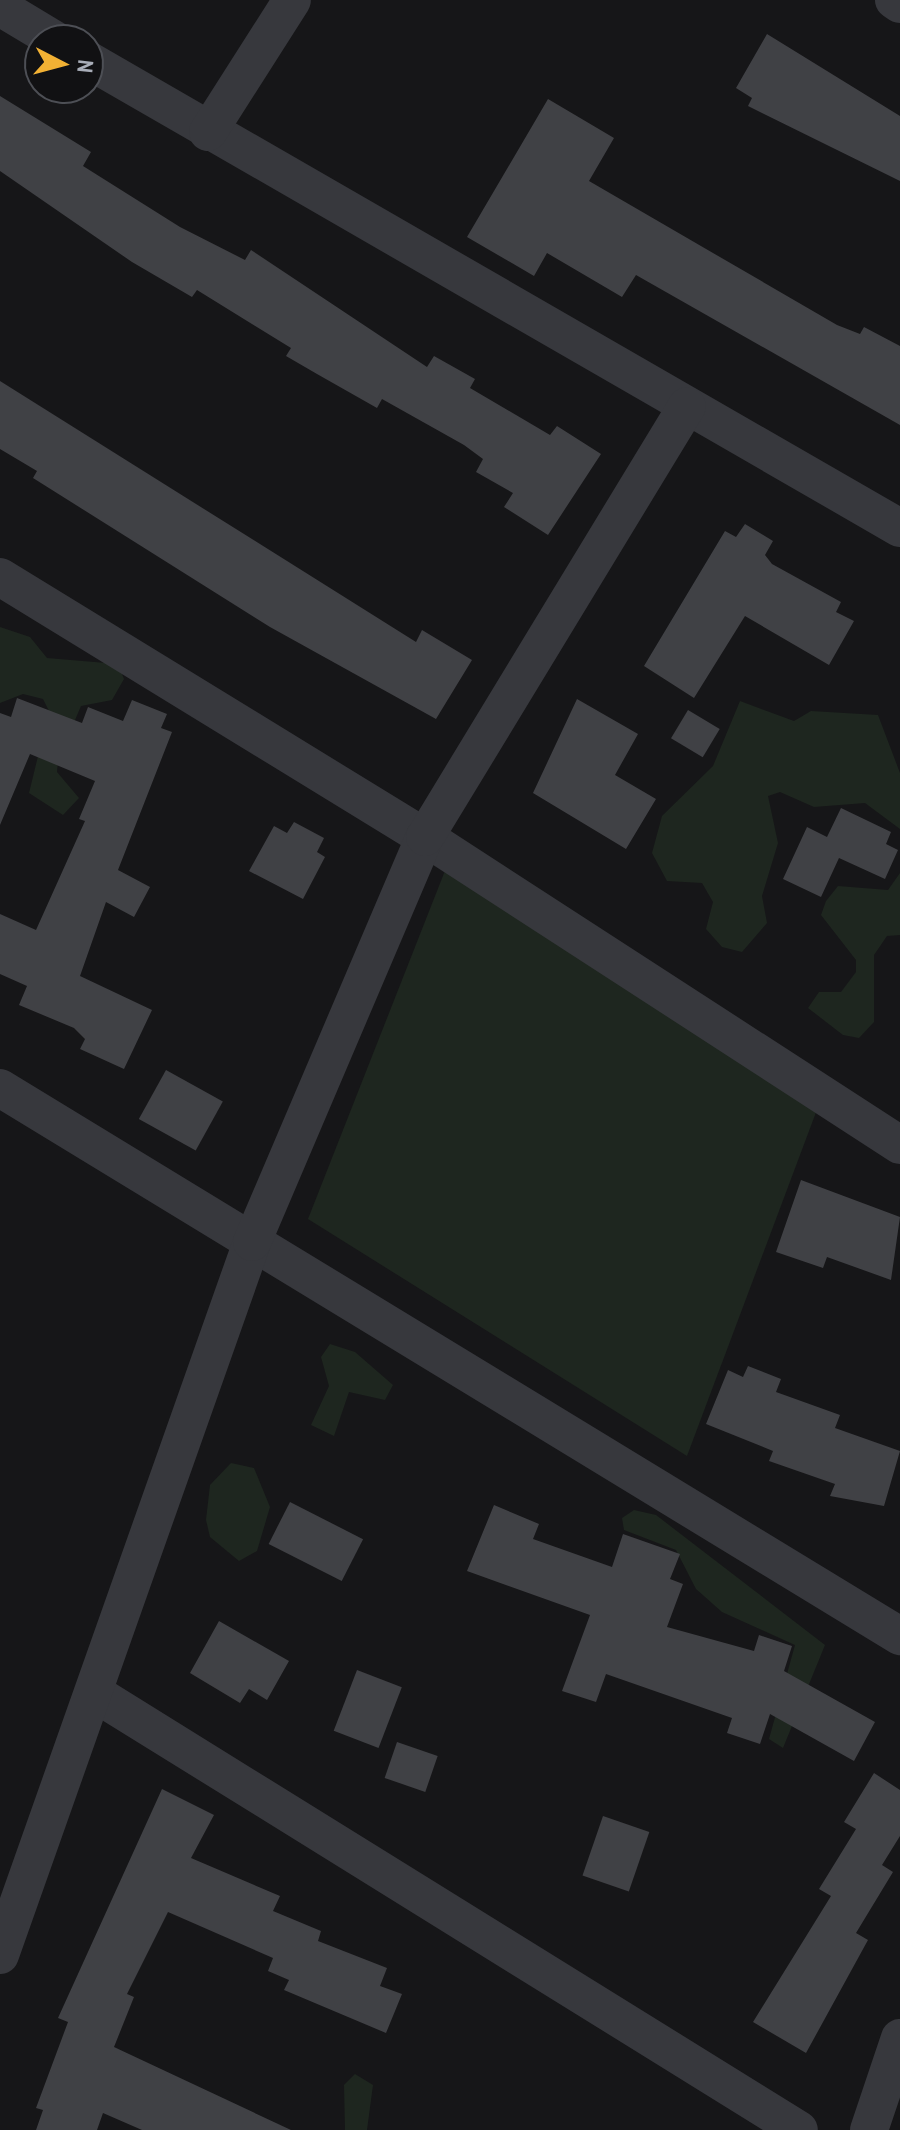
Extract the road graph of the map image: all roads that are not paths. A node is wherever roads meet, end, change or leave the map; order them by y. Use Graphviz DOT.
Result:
graph roads {
  1 [pos="292,0"];
  2 [pos="894,0"];
  3 [pos="900,4"];
  4 [pos="0,7"];
  5 [pos="28,24"];
  6 [pos="104,70"];
  7 [pos="208,132"];
  8 [pos="687,406"];
  9 [pos="900,528"];
  10 [pos="0,577"];
  11 [pos="425,837"];
  12 [pos="0,1088"];
  13 [pos="900,1145"];
  14 [pos="252,1242"];
  15 [pos="900,1636"];
  16 [pos="96,1694"];
  17 [pos="0,1955"];
  18 [pos="900,2038"];
  19 [pos="799,2130"];
  20 [pos="869,2130"];
  1 -- 7 [label="street"];
  2 -- 3 [label="street"];
  4 -- 5 [label="street"];
  6 -- 7 [label="street"];
  7 -- 8 [label="street"];
  8 -- 9 [label="street"];
  8 -- 11 [label="street"];
  10 -- 11 [label="street"];
  11 -- 13 [label="street"];
  11 -- 14 [label="street"];
  12 -- 14 [label="street"];
  14 -- 15 [label="street"];
  14 -- 16 [label="street"];
  16 -- 17 [label="street"];
  16 -- 19 [label="street"];
  18 -- 20 [label="street"];
}
